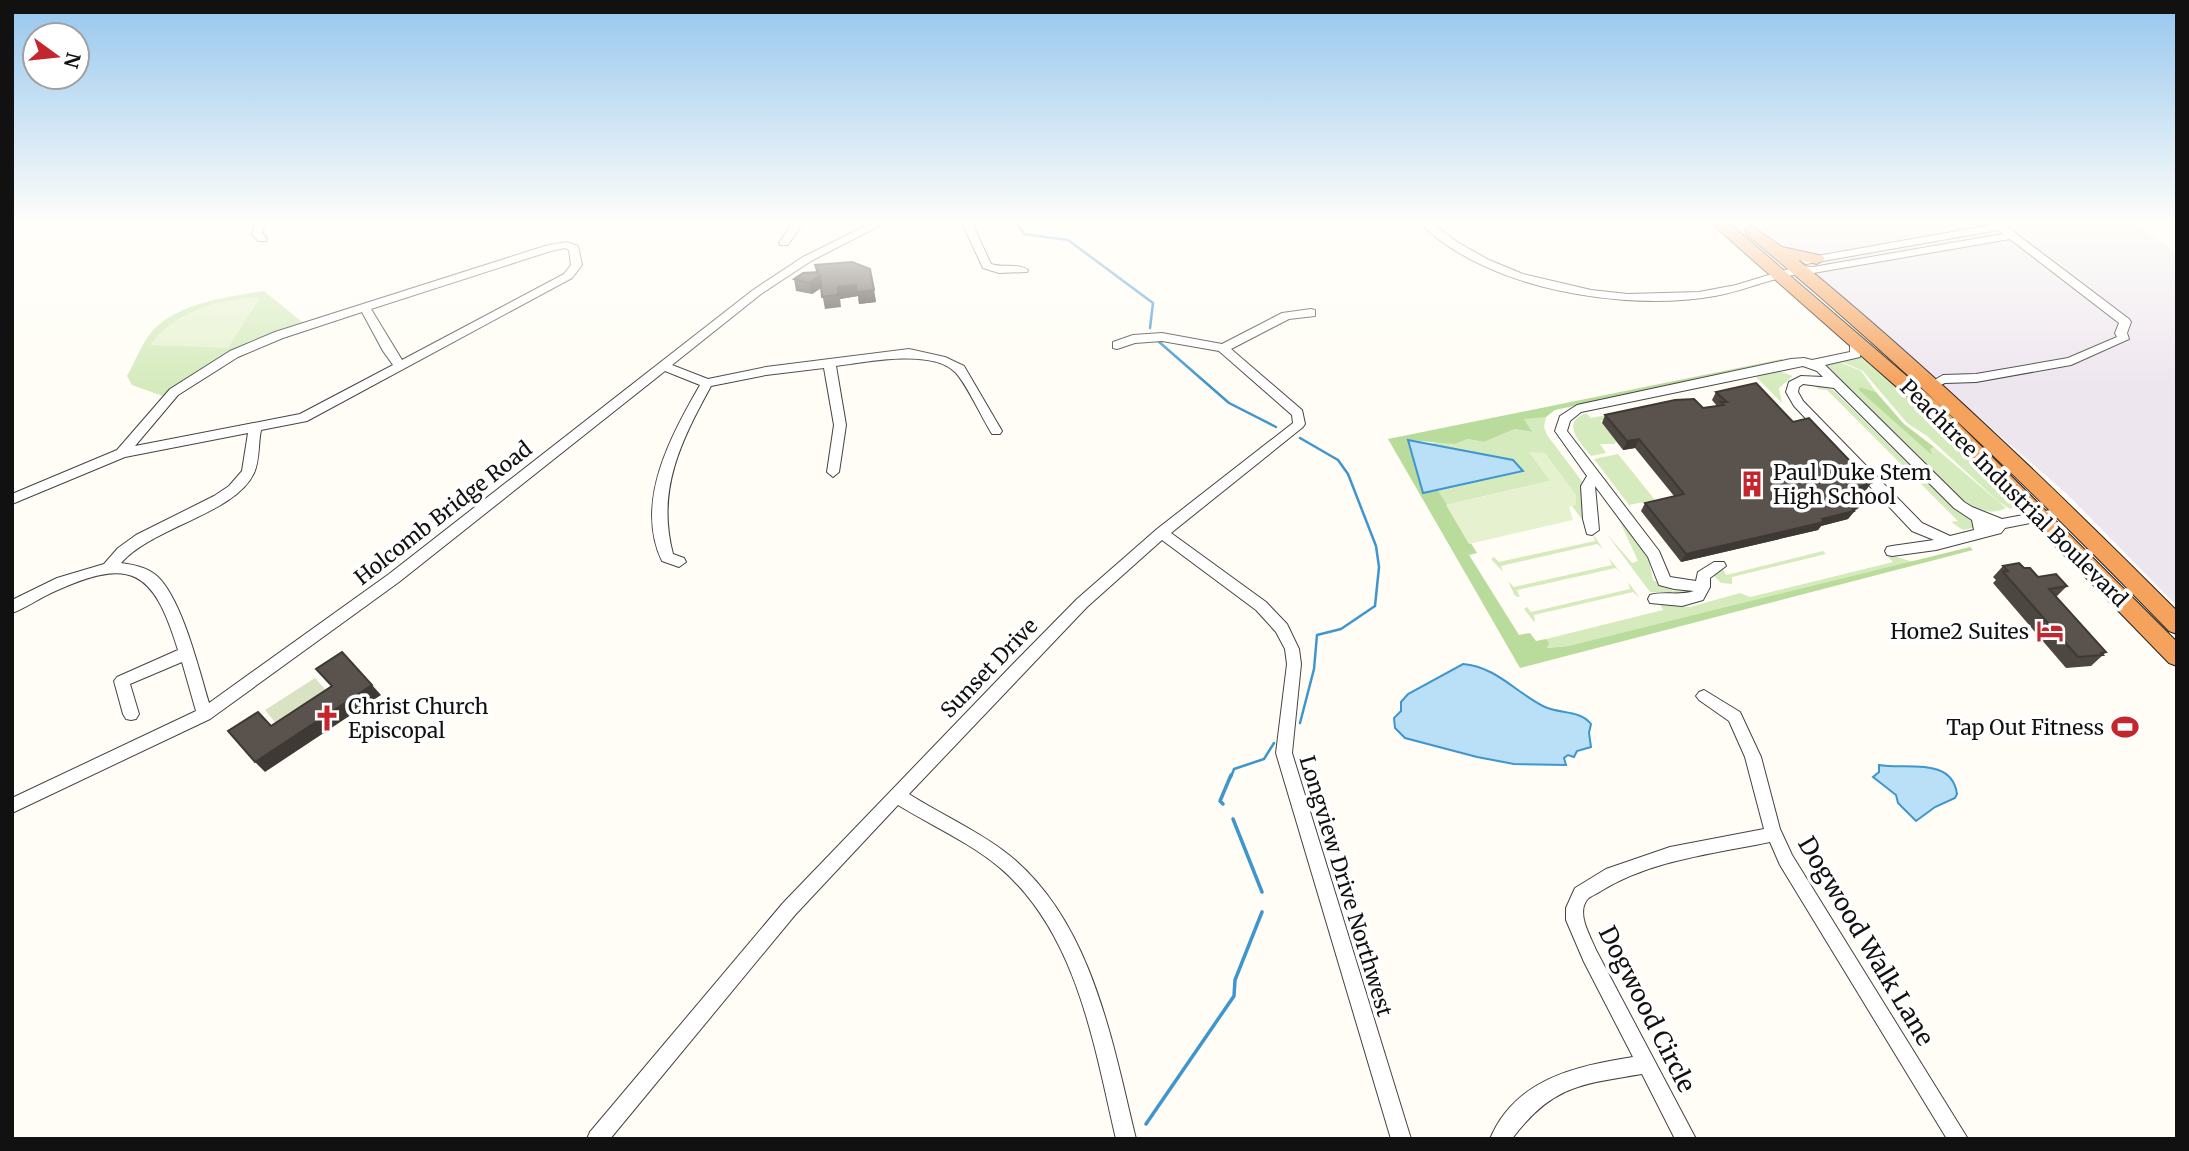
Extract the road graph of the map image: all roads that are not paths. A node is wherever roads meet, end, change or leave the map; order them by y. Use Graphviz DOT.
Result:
graph roads {
  1 [pos="461,277"];
  2 [pos="567,277"];
  3 [pos="777,277"];
  4 [pos="1524,277"];
  5 [pos="1771,277"];
  6 [pos="1795,277"];
  7 [pos="1797,277"];
  8 [pos="1822,277"];
  9 [pos="2065,277"];
  10 [pos="1836,301"];
  11 [pos="365,308"];
  12 [pos="1311,313"];
  13 [pos="1856,341"];
  14 [pos="1117,345"];
  15 [pos="1223,348"];
  16 [pos="829,363"];
  17 [pos="1813,364"];
  18 [pos="662,365"];
  19 [pos="401,366"];
  20 [pos="1776,367"];
  21 [pos="708,383"];
  22 [pos="1809,384"];
  23 [pos="1837,384"];
  24 [pos="1932,385"];
  25 [pos="255,428"];
  26 [pos="996,431"];
  27 [pos="122,453"];
  28 [pos="834,472"];
  29 [pos="1593,477"];
  30 [pos="12,499"];
  31 [pos="1968,510"];
  32 [pos="2066,512"];
  33 [pos="2041,515"];
  34 [pos="2001,524"];
  35 [pos="1952,526"];
  36 [pos="1592,530"];
  37 [pos="1981,532"];
  38 [pos="1162,533"];
  39 [pos="1965,535"];
  40 [pos="1946,540"];
  41 [pos="1892,551"];
  42 [pos="679,562"];
  43 [pos="1719,566"];
  44 [pos="108,569"];
  45 [pos="1703,587"];
  46 [pos="1655,599"];
  47 [pos="12,607"];
  48 [pos="2145,624"];
  49 [pos="2177,625"];
  50 [pos="2177,644"];
  51 [pos="184,654"];
  52 [pos="2177,657"];
  53 [pos="1704,696"];
  54 [pos="131,714"];
  55 [pos="205,714"];
  56 [pos="898,796"];
  57 [pos="12,806"];
  58 [pos="1774,834"];
  59 [pos="1647,1064"];
  60 [pos="597,1139"];
  61 [pos="1126,1139"];
  62 [pos="1401,1139"];
  63 [pos="1500,1139"];
  64 [pos="1686,1139"];
  65 [pos="1958,1139"];
  1 -- 11 [label="street"];
  2 -- 19 [label="street"];
  3 -- 18 [label="street, Holcomb Bridge Road"];
  4 -- 5 [label="street"];
  6 -- 13 [label="highway, Peachtree Industrial Boulevard"];
  7 -- 10 [label="highway, Peachtree Industrial Boulevard"];
  8 -- 10 [label="highway"];
  9 -- 24 [label="street"];
  10 -- 24 [label="highway, Peachtree Industrial Boulevard"];
  11 -- 19 [label="street"];
  11 -- 27 [label="street"];
  12 -- 15 [label="street"];
  13 -- 17 [label="street"];
  13 -- 33 [label="highway, Peachtree Industrial Boulevard"];
  14 -- 15 [label="street"];
  15 -- 38 [label="street, Sunset Drive"];
  16 -- 21 [label="street"];
  16 -- 26 [label="street"];
  16 -- 28 [label="street"];
  17 -- 20 [label="street"];
  17 -- 23 [label="street"];
  18 -- 21 [label="street"];
  18 -- 55 [label="street, Holcomb Bridge Road"];
  19 -- 25 [label="street"];
  20 -- 22 [label="street"];
  20 -- 29 [label="street"];
  21 -- 42 [label="street"];
  22 -- 23 [label="street"];
  22 -- 40 [label="street"];
  23 -- 31 [label="street"];
  24 -- 32 [label="highway, Peachtree Industrial Boulevard"];
  25 -- 27 [label="street"];
  25 -- 44 [label="street"];
  27 -- 30 [label="street"];
  29 -- 36 [label="street"];
  29 -- 45 [label="street"];
  31 -- 34 [label="street"];
  31 -- 37 [label="street"];
  32 -- 33 [label="street"];
  32 -- 49 [label="highway, Peachtree Industrial Boulevard"];
  33 -- 34 [label="street"];
  33 -- 48 [label="highway, Peachtree Industrial Boulevard"];
  34 -- 37 [label="street"];
  35 -- 39 [label="street"];
  37 -- 39 [label="street"];
  38 -- 56 [label="street, Sunset Drive"];
  38 -- 62 [label="street, Longview Drive Northwest"];
  39 -- 40 [label="street"];
  40 -- 41 [label="street"];
  43 -- 45 [label="street"];
  44 -- 47 [label="street"];
  44 -- 51 [label="street"];
  45 -- 46 [label="street"];
  48 -- 50 [label="highway"];
  48 -- 52 [label="highway, Peachtree Industrial Boulevard"];
  51 -- 54 [label="street"];
  51 -- 55 [label="street"];
  53 -- 58 [label="street, Dogwood Walk Lane"];
  55 -- 57 [label="street, Holcomb Bridge Road"];
  56 -- 60 [label="street, Sunset Drive"];
  56 -- 61 [label="street"];
  58 -- 59 [label="street, Dogwood Circle"];
  58 -- 65 [label="street, Dogwood Walk Lane"];
  59 -- 63 [label="street"];
  59 -- 64 [label="street, Dogwood Circle"];
}
